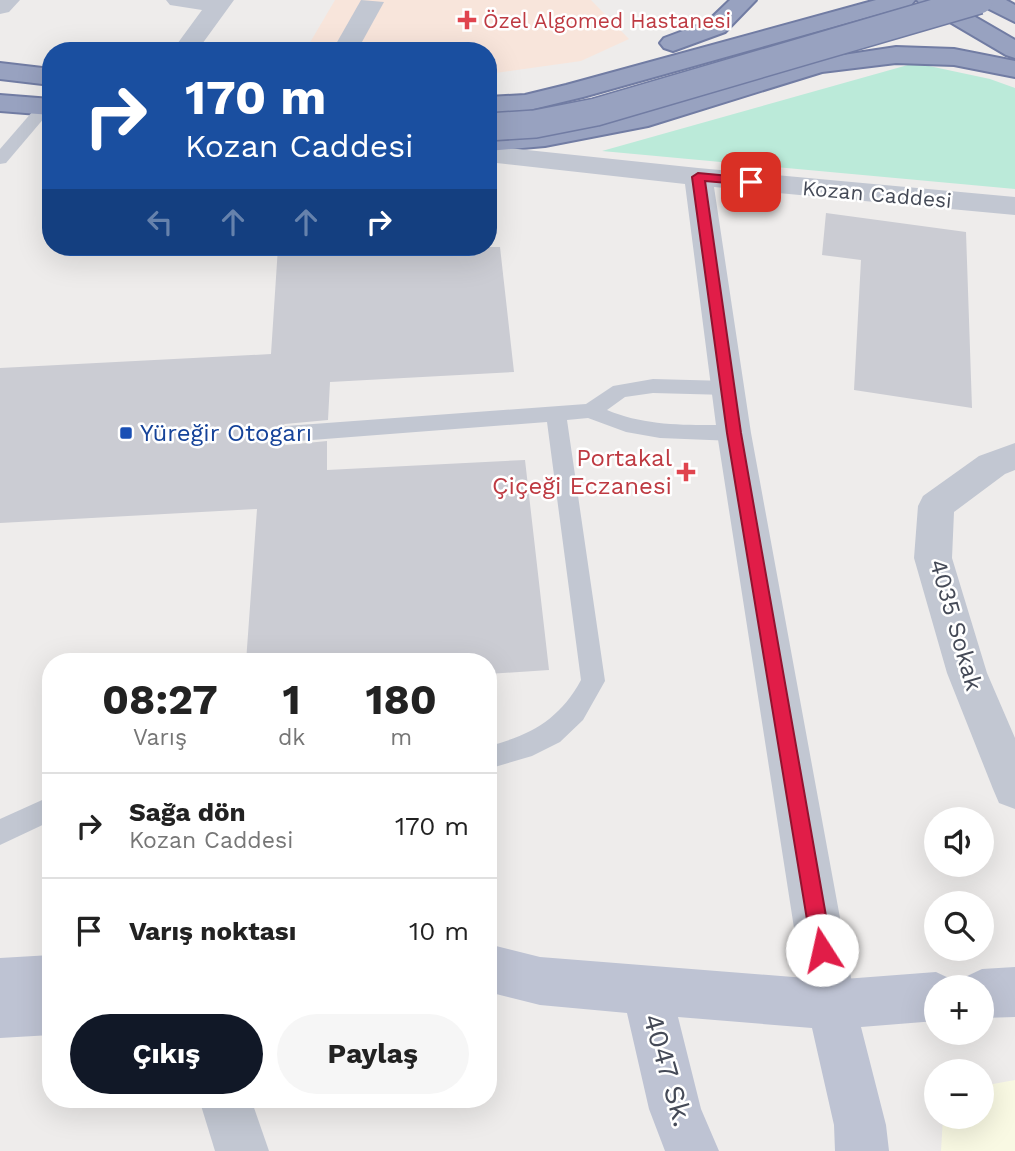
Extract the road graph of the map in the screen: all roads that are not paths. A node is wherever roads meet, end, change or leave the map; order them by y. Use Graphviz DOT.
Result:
graph roads {
  1 [pos="8,0"];
  2 [pos="178,0"];
  3 [pos="744,0"];
  4 [pos="903,0"];
  5 [pos="929,0"];
  6 [pos="979,0"];
  7 [pos="989,0"];
  8 [pos="1008,0"];
  9 [pos="220,2"];
  10 [pos="372,2"];
  11 [pos="1015,3"];
  12 [pos="0,7"];
  13 [pos="1015,15"];
  14 [pos="191,42"];
  15 [pos="349,42"];
  16 [pos="1015,50"];
  17 [pos="1015,69"];
  18 [pos="0,71"];
  19 [pos="42,76"];
  20 [pos="497,84"];
  21 [pos="0,103"];
  22 [pos="497,104"];
  23 [pos="42,106"];
  24 [pos="42,112"];
  25 [pos="497,126"];
  26 [pos="7,142"];
  27 [pos="497,142"];
  28 [pos="497,155"];
  29 [pos="0,159"];
  30 [pos="698,177"];
  31 [pos="1015,206"];
  32 [pos="727,388"];
  33 [pos="590,411"];
  34 [pos="556,415"];
  35 [pos="734,433"];
  36 [pos="286,434"];
  37 [pos="1015,456"];
  38 [pos="497,756"];
  39 [pos="1015,789"];
  40 [pos="42,811"];
  41 [pos="1,826"];
  42 [pos="497,970"];
  43 [pos="42,980"];
  44 [pos="540,981"];
  45 [pos="0,982"];
  46 [pos="497,988"];
  47 [pos="646,989"];
  48 [pos="1015,992"];
  49 [pos="994,993"];
  50 [pos="924,998"];
  51 [pos="831,1005"];
  52 [pos="42,1011"];
  53 [pos="0,1013"];
  54 [pos="228,1108"];
  55 [pos="242,1151"];
  56 [pos="692,1151"];
  57 [pos="862,1151"];
  1 -- 12 [label="street"];
  2 -- 9 [label="street"];
  3 -- 20 [label="highway"];
  4 -- 22 [label="highway"];
  5 -- 16 [label="highway"];
  6 -- 25 [label="highway, bridge"];
  7 -- 13 [label="highway"];
  8 -- 11 [label="highway"];
  9 -- 14 [label="street"];
  10 -- 15 [label="street"];
  17 -- 27 [label="highway"];
  18 -- 19 [label="highway"];
  21 -- 23 [label="highway"];
  24 -- 26 [label="lane"];
  26 -- 29 [label="lane"];
  28 -- 30 [label="street, Kozan Caddesi"];
  30 -- 31 [label="street, Kozan Caddesi"];
  30 -- 32 [label="street"];
  32 -- 33 [label="lane"];
  32 -- 35 [label="street"];
  33 -- 34 [label="lane"];
  33 -- 35 [label="lane"];
  34 -- 36 [label="lane"];
  34 -- 38 [label="lane"];
  35 -- 51 [label="street"];
  37 -- 39 [label="street, 4035 Sokak"];
  40 -- 41 [label="lane"];
  42 -- 44 [label="main road"];
  43 -- 45 [label="main road"];
  44 -- 46 [label="main road"];
  44 -- 47 [label="main road"];
  47 -- 51 [label="main road"];
  47 -- 56 [label="main road, 4047 Sk."];
  48 -- 49 [label="main road"];
  50 -- 51 [label="main road"];
  51 -- 57 [label="main road"];
  52 -- 53 [label="main road"];
  54 -- 55 [label="street"];
}
